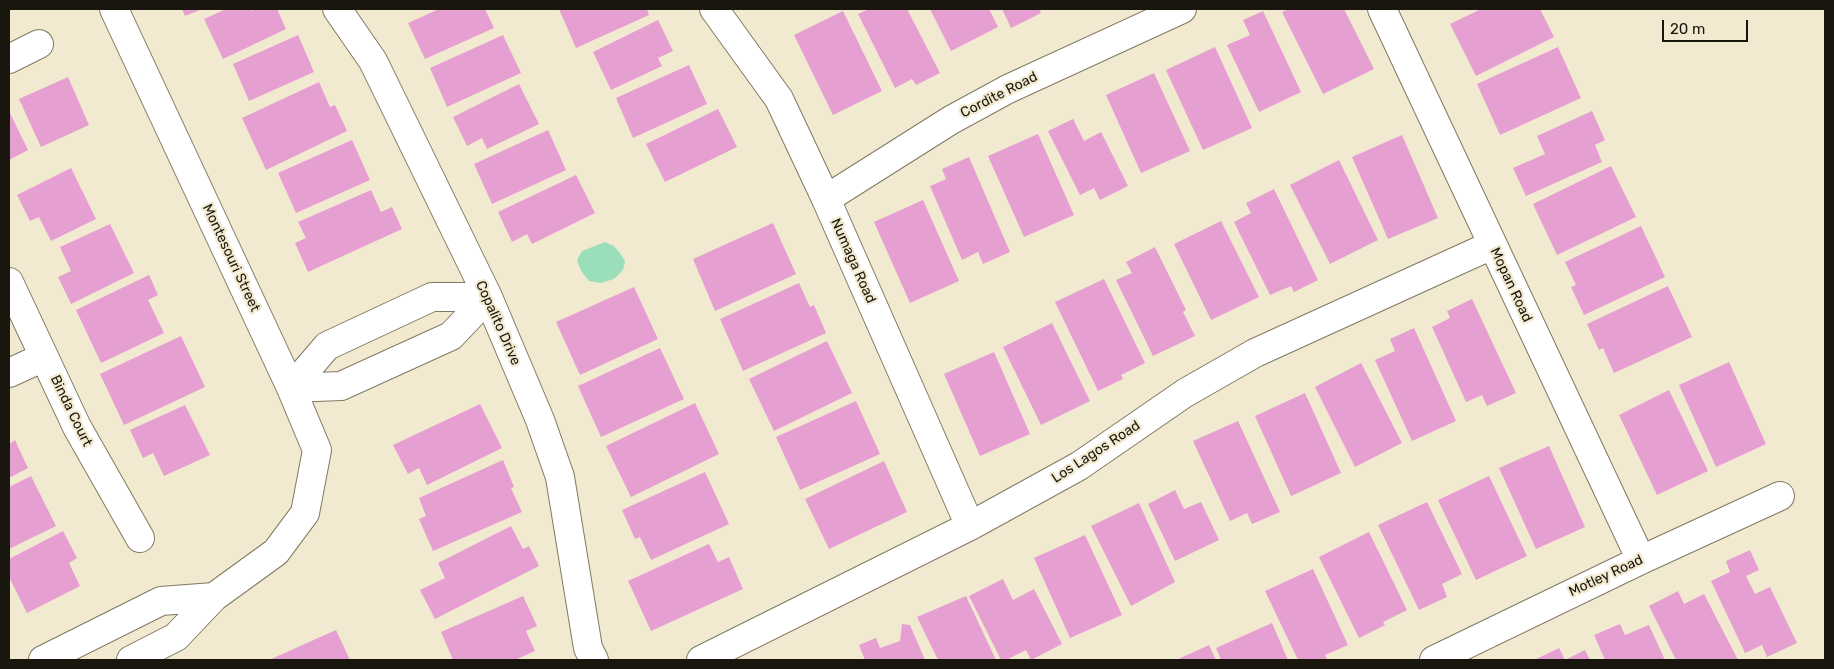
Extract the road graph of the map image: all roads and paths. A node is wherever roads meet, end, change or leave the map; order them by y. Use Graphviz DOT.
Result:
graph roads {
  1 [pos="114,9"];
  2 [pos="337,9"];
  3 [pos="714,9"];
  4 [pos="1182,9"];
  5 [pos="1382,9"];
  6 [pos="39,44"];
  7 [pos="9,59"];
  8 [pos="826,199"];
  9 [pos="1492,245"];
  10 [pos="9,282"];
  11 [pos="488,297"];
  12 [pos="44,357"];
  13 [pos="9,373"];
  14 [pos="292,388"];
  15 [pos="1780,496"];
  16 [pos="970,526"];
  17 [pos="140,538"];
  18 [pos="1641,560"];
  19 [pos="214,597"];
  20 [pos="43,660"];
  21 [pos="131,660"];
  22 [pos="594,660"];
  23 [pos="701,660"];
  24 [pos="1434,660"];
  1 -- 14 [label="street, Montesouri Street"];
  2 -- 11 [label="street, Copalito Drive"];
  3 -- 8 [label="street, Numaga Road"];
  4 -- 8 [label="street, Cordite Road"];
  5 -- 9 [label="street, Mopan Road"];
  6 -- 7 [label="street"];
  8 -- 16 [label="street, Numaga Road"];
  9 -- 16 [label="street, Los Lagos Road"];
  9 -- 18 [label="street, Mopan Road"];
  10 -- 12 [label="street, Binda Court"];
  11 -- 14 [label="street"];
  11 -- 14 [label="street"];
  11 -- 22 [label="street, Copalito Drive"];
  12 -- 13 [label="street"];
  12 -- 17 [label="street, Binda Court"];
  14 -- 19 [label="street, Montesouri Street"];
  15 -- 18 [label="street, Motley Road"];
  16 -- 23 [label="street, Los Lagos Road"];
  18 -- 24 [label="street, Motley Road"];
  19 -- 20 [label="street"];
  19 -- 21 [label="street"];
}
